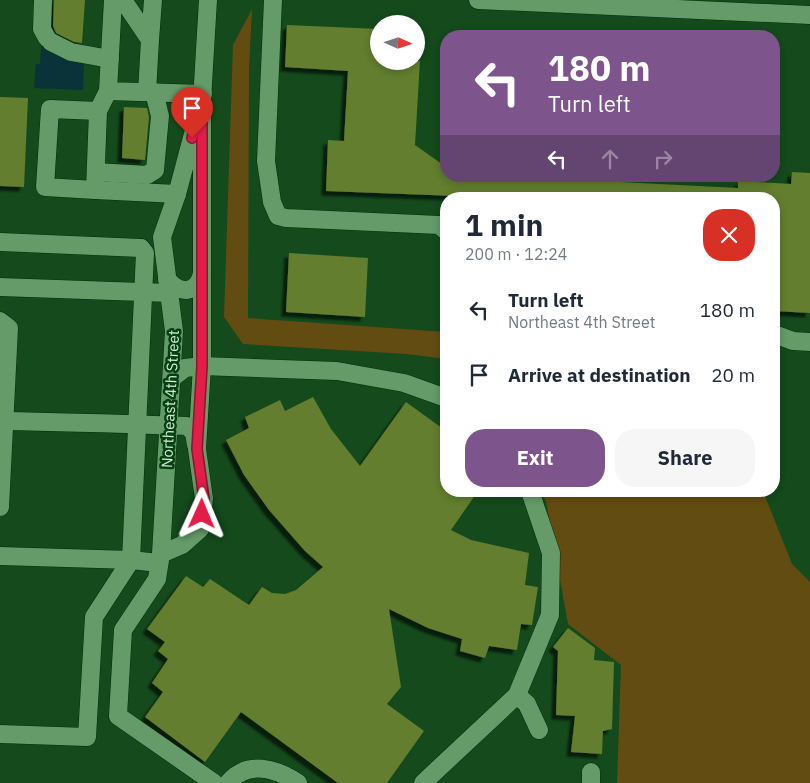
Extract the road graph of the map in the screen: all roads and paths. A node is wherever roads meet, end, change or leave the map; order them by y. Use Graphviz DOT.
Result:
graph roads {
  1 [pos="113,0"];
  2 [pos="123,0"];
  3 [pos="153,0"];
  4 [pos="208,0"];
  5 [pos="272,0"];
  6 [pos="496,0"];
  7 [pos="617,3"];
  8 [pos="689,5"];
  9 [pos="782,7"];
  10 [pos="810,15"];
  11 [pos="52,30"];
  12 [pos="150,40"];
  13 [pos="110,59"];
  14 [pos="108,91"];
  15 [pos="151,92"];
  16 [pos="203,97"];
  17 [pos="98,111"];
  18 [pos="96,172"];
  19 [pos="95,190"];
  20 [pos="175,198"];
  21 [pos="202,206"];
  22 [pos="440,226"];
  23 [pos="162,237"];
  24 [pos="0,242"];
  25 [pos="141,248"];
  26 [pos="202,272"];
  27 [pos="168,286"];
  28 [pos="0,287"];
  29 [pos="143,292"];
  30 [pos="0,321"];
  31 [pos="780,336"];
  32 [pos="810,342"];
  33 [pos="202,366"];
  34 [pos="172,378"];
  35 [pos="440,396"];
  36 [pos="5,421"];
  37 [pos="137,423"];
  38 [pos="169,426"];
  39 [pos="197,449"];
  40 [pos="532,497"];
  41 [pos="0,508"];
  42 [pos="0,556"];
  43 [pos="160,558"];
  44 [pos="132,560"];
  45 [pos="518,695"];
  46 [pos="539,730"];
  47 [pos="0,734"];
  48 [pos="214,783"];
  49 [pos="228,783"];
  50 [pos="298,783"];
  51 [pos="423,783"];
  1 -- 13 [label="street"];
  2 -- 12 [label="street"];
  3 -- 12 [label="street"];
  4 -- 16 [label="street, Northeast 4th Street"];
  5 -- 22 [label="street"];
  6 -- 7 [label="street"];
  7 -- 8 [label="street"];
  8 -- 9 [label="street"];
  9 -- 10 [label="street"];
  11 -- 13 [label="street"];
  12 -- 15 [label="street"];
  13 -- 14 [label="street"];
  14 -- 15 [label="street"];
  14 -- 17 [label="street"];
  15 -- 16 [label="street"];
  15 -- 18 [label="street"];
  16 -- 20 [label="street, Northeast 4th Street"];
  16 -- 21 [label="street, Northeast 4th Street"];
  17 -- 18 [label="street"];
  17 -- 19 [label="street"];
  18 -- 19 [label="street"];
  19 -- 20 [label="street"];
  20 -- 21 [label="street"];
  20 -- 23 [label="street, Northeast 4th Street"];
  21 -- 26 [label="street, Northeast 4th Street"];
  23 -- 25 [label="street"];
  23 -- 27 [label="street, Northeast 4th Street"];
  24 -- 25 [label="street"];
  25 -- 29 [label="street"];
  26 -- 27 [label="street"];
  26 -- 33 [label="street, Northeast 4th Street"];
  27 -- 29 [label="street"];
  27 -- 34 [label="street, Northeast 4th Street"];
  28 -- 29 [label="street"];
  29 -- 37 [label="street"];
  30 -- 36 [label="street"];
  31 -- 32 [label="street"];
  33 -- 34 [label="street"];
  33 -- 35 [label="street"];
  33 -- 39 [label="street, Northeast 4th Street"];
  34 -- 38 [label="street, Northeast 4th Street"];
  36 -- 37 [label="street"];
  36 -- 41 [label="street"];
  37 -- 38 [label="street"];
  37 -- 44 [label="street"];
  38 -- 39 [label="street"];
  38 -- 43 [label="street, Northeast 4th Street"];
  39 -- 43 [label="street, Northeast 4th Street"];
  40 -- 45 [label="street"];
  42 -- 44 [label="street"];
  43 -- 44 [label="street"];
  43 -- 48 [label="street, Northeast 4th Street"];
  44 -- 47 [label="street"];
  45 -- 46 [label="street"];
  45 -- 51 [label="street"];
  49 -- 50 [label="street"];
}
